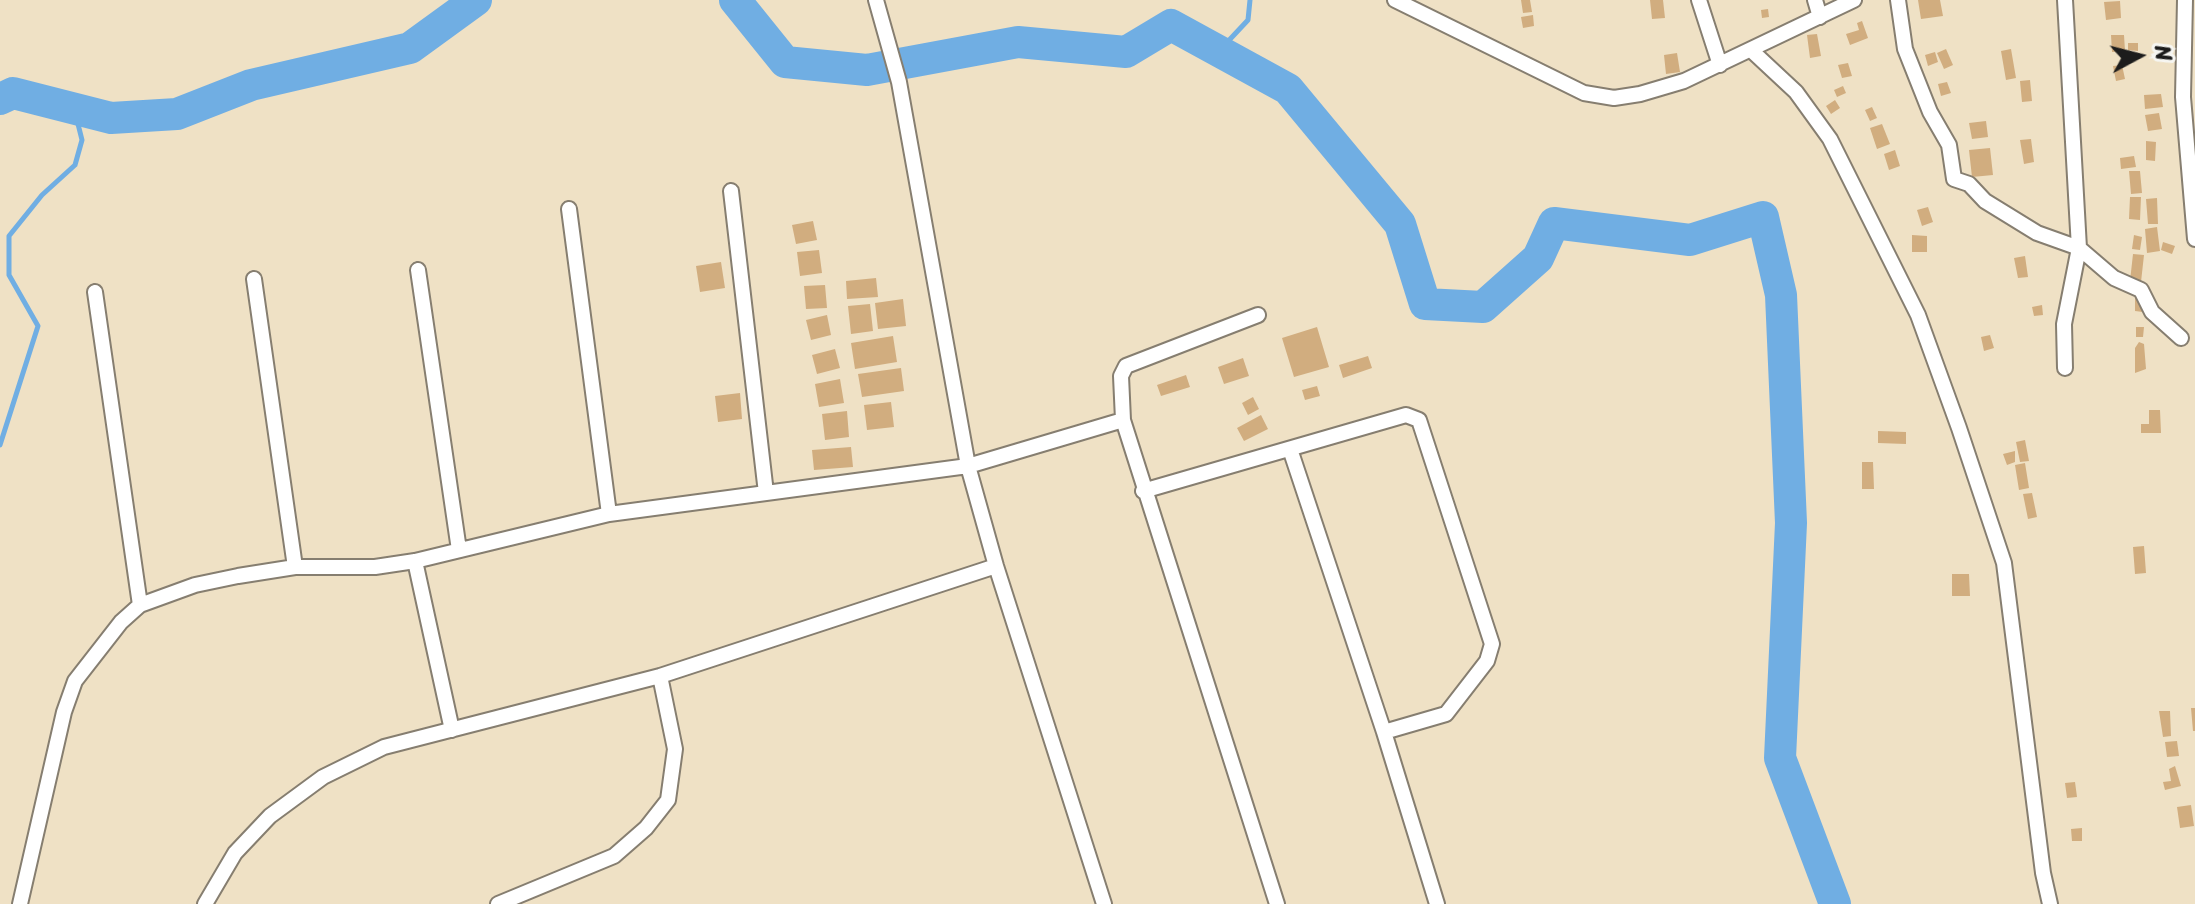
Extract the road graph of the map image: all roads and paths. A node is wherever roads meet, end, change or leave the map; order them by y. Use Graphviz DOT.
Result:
graph roads {
  1 [pos="876,0"];
  2 [pos="1395,0"];
  3 [pos="1699,0"];
  4 [pos="1815,0"];
  5 [pos="1854,0"];
  6 [pos="1898,0"];
  7 [pos="2065,0"];
  8 [pos="2185,0"];
  9 [pos="1820,17"];
  10 [pos="1752,51"];
  11 [pos="1720,65"];
  12 [pos="731,191"];
  13 [pos="569,209"];
  14 [pos="2195,239"];
  15 [pos="2079,248"];
  16 [pos="418,270"];
  17 [pos="254,279"];
  18 [pos="95,292"];
  19 [pos="1258,315"];
  20 [pos="2181,338"];
  21 [pos="2065,368"];
  22 [pos="1123,420"];
  23 [pos="1290,449"];
  24 [pos="968,466"];
  25 [pos="1143,491"];
  26 [pos="766,493"];
  27 [pos="609,514"];
  28 [pos="459,550"];
  29 [pos="415,561"];
  30 [pos="996,566"];
  31 [pos="295,567"];
  32 [pos="140,605"];
  33 [pos="660,676"];
  34 [pos="452,730"];
  35 [pos="1384,732"];
  36 [pos="20,904"];
  37 [pos="205,904"];
  38 [pos="498,904"];
  39 [pos="1104,904"];
  40 [pos="1277,904"];
  41 [pos="1437,904"];
  42 [pos="2050,904"];
  1 -- 24 [label="street"];
  2 -- 11 [label="street"];
  3 -- 11 [label="street"];
  4 -- 9 [label="street"];
  5 -- 9 [label="street"];
  6 -- 15 [label="street"];
  7 -- 15 [label="street"];
  8 -- 14 [label="street"];
  9 -- 10 [label="street"];
  10 -- 11 [label="street"];
  10 -- 42 [label="street"];
  12 -- 26 [label="street"];
  13 -- 27 [label="street"];
  15 -- 20 [label="street"];
  15 -- 21 [label="street"];
  16 -- 28 [label="street"];
  17 -- 31 [label="street"];
  18 -- 32 [label="street"];
  19 -- 22 [label="street"];
  22 -- 24 [label="street"];
  22 -- 25 [label="street"];
  23 -- 25 [label="street"];
  23 -- 35 [label="street"];
  23 -- 35 [label="street"];
  24 -- 26 [label="street"];
  24 -- 30 [label="street"];
  25 -- 40 [label="street"];
  26 -- 27 [label="street"];
  27 -- 28 [label="street"];
  28 -- 29 [label="street"];
  29 -- 31 [label="street"];
  29 -- 34 [label="street"];
  30 -- 33 [label="street"];
  30 -- 39 [label="street"];
  31 -- 32 [label="street"];
  32 -- 36 [label="street"];
  33 -- 34 [label="street"];
  33 -- 38 [label="street"];
  34 -- 37 [label="street"];
  35 -- 41 [label="street"];
}
